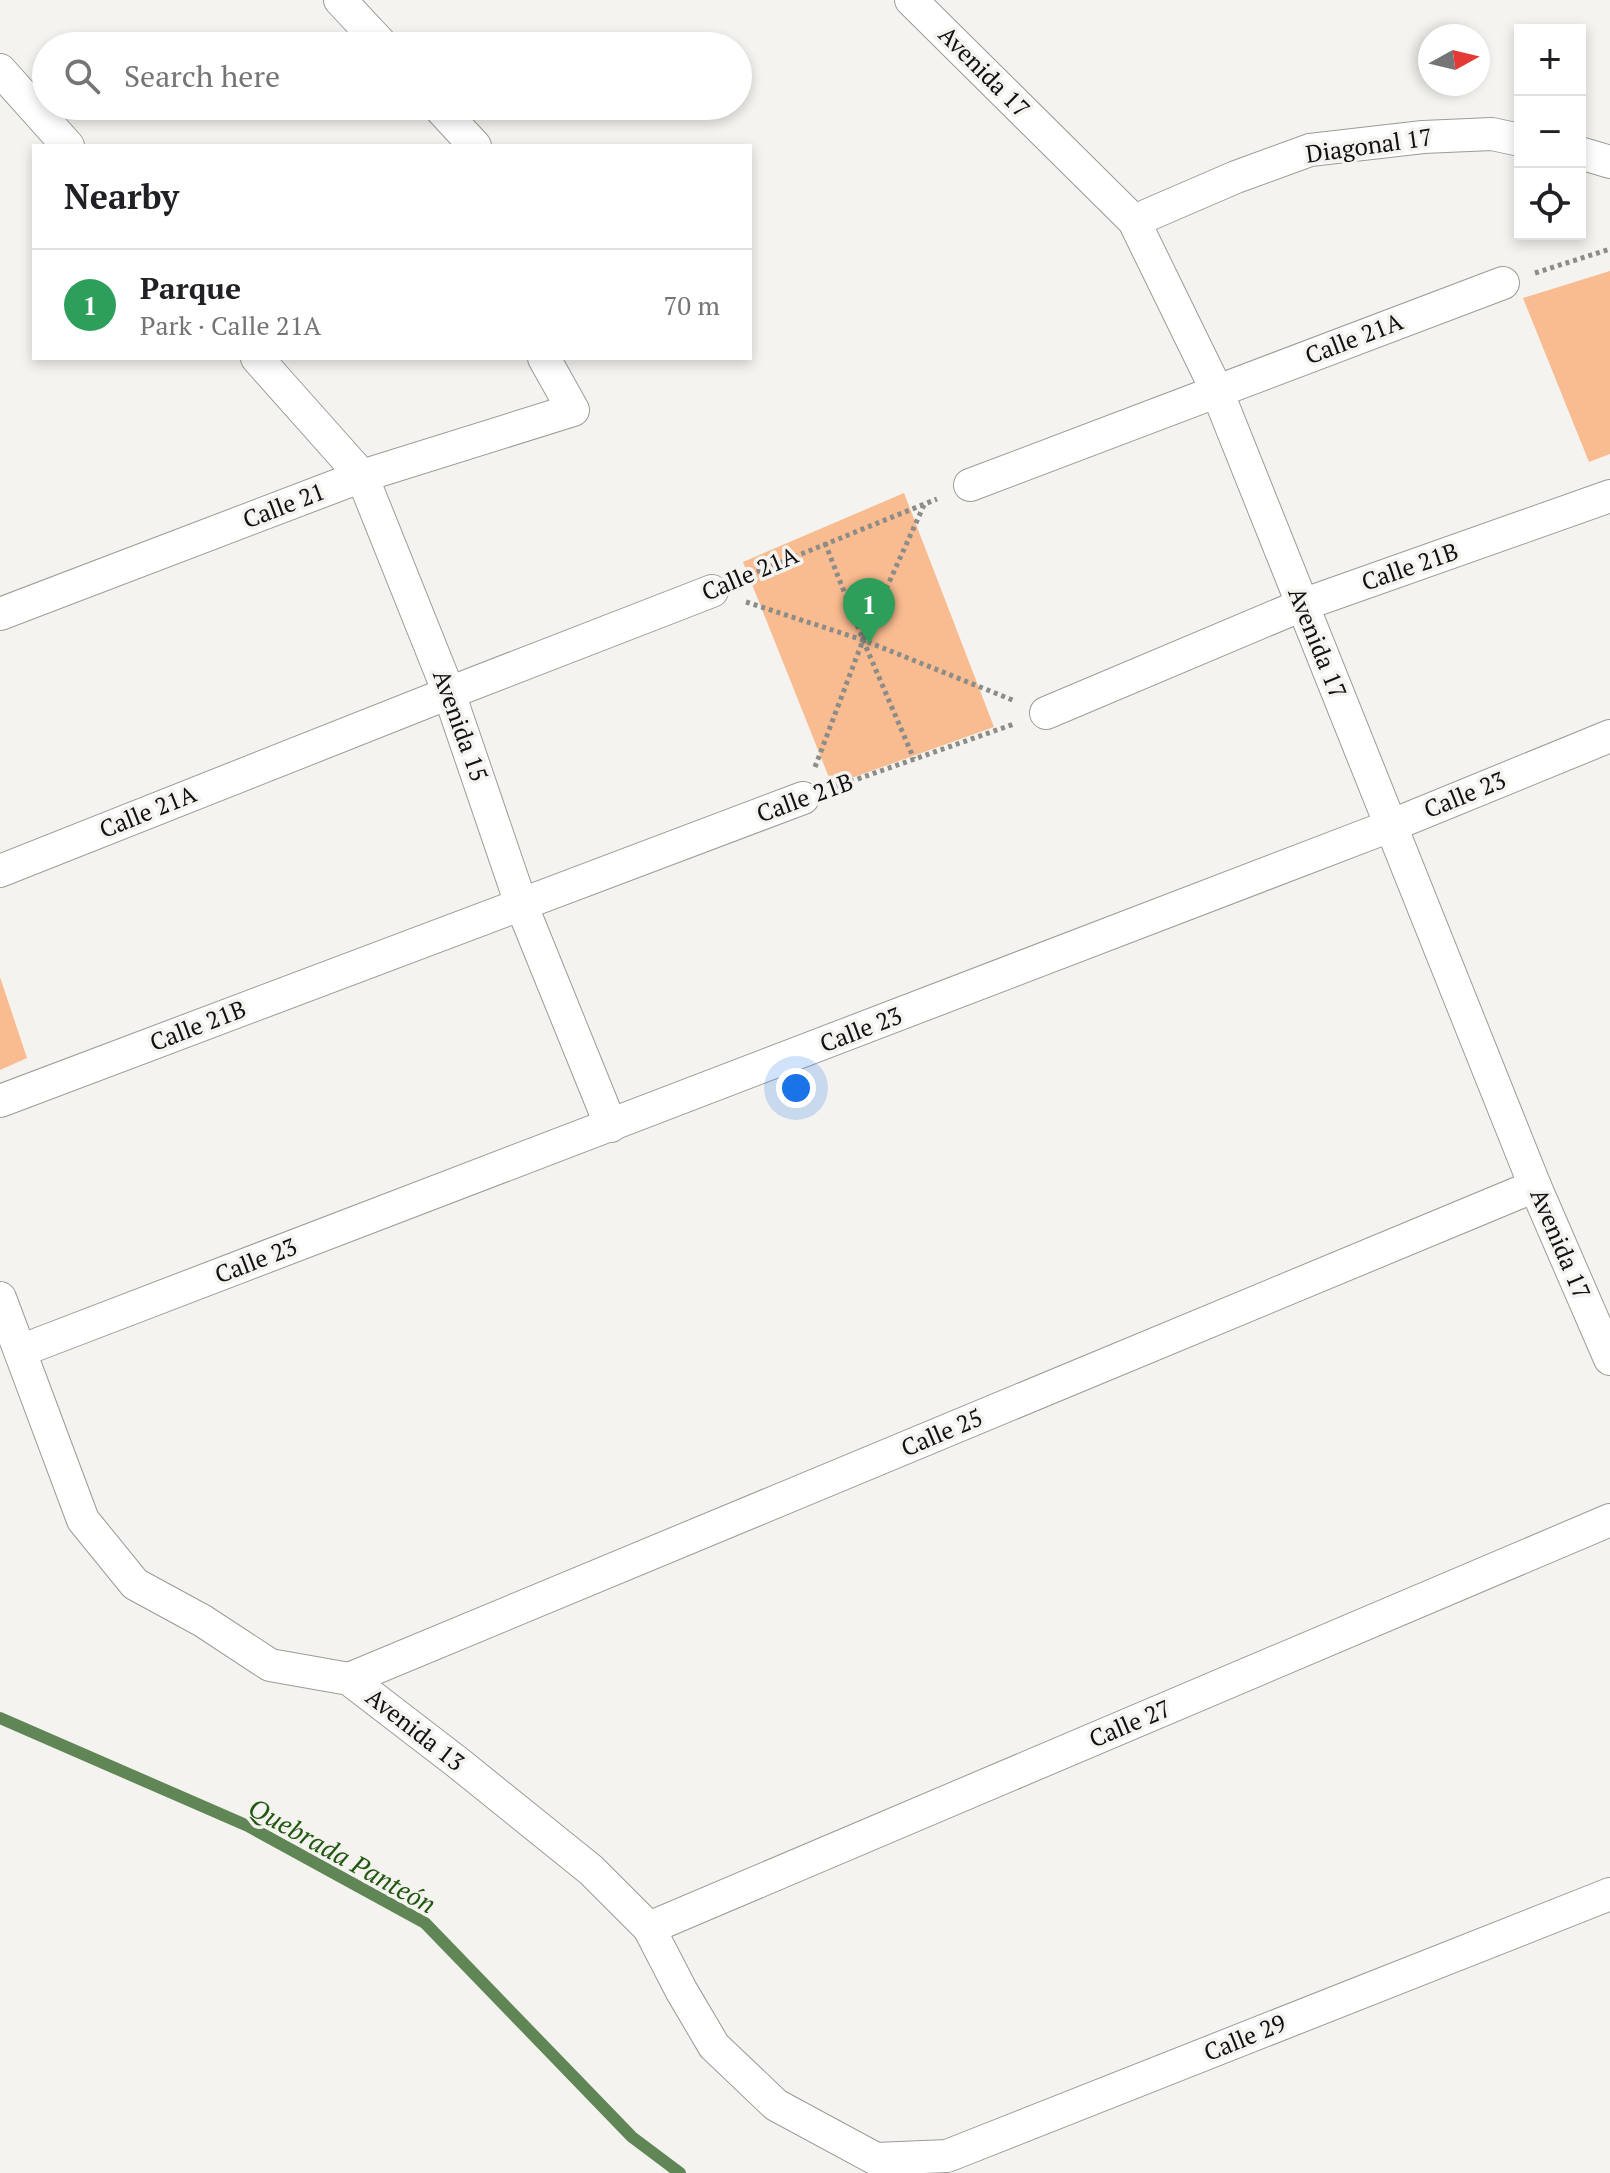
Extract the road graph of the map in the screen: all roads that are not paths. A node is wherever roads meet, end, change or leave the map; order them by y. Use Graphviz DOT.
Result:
graph roads {
  1 [pos="340,0"];
  2 [pos="911,0"];
  3 [pos="370,32"];
  4 [pos="0,70"];
  5 [pos="32,106"];
  6 [pos="45,120"];
  7 [pos="451,120"];
  8 [pos="1514,139"];
  9 [pos="66,144"];
  10 [pos="473,144"];
  11 [pos="1586,155"];
  12 [pos="1610,162"];
  13 [pos="1134,221"];
  14 [pos="1503,283"];
  15 [pos="259,360"];
  16 [pos="545,360"];
  17 [pos="1217,391"];
  18 [pos="362,476"];
  19 [pos="970,485"];
  20 [pos="1610,496"];
  21 [pos="712,591"];
  22 [pos="1302,605"];
  23 [pos="2,610"];
  24 [pos="449,693"];
  25 [pos="1046,713"];
  26 [pos="1610,736"];
  27 [pos="803,798"];
  28 [pos="1390,826"];
  29 [pos="0,871"];
  30 [pos="521,904"];
  31 [pos="0,1101"];
  32 [pos="611,1126"];
  33 [pos="1535,1186"];
  34 [pos="0,1298"];
  35 [pos="20,1351"];
  36 [pos="1610,1359"];
  37 [pos="1610,1520"];
  38 [pos="349,1679"];
  39 [pos="1610,1894"];
  40 [pos="649,1928"];
  41 [pos="876,2159"];
  1 -- 3 [label="street"];
  2 -- 13 [label="street, Avenida 17"];
  4 -- 5 [label="street"];
  6 -- 9 [label="street"];
  7 -- 10 [label="street"];
  8 -- 13 [label="street, Diagonal 17"];
  11 -- 12 [label="street"];
  13 -- 17 [label="street, Avenida 17"];
  14 -- 17 [label="street, Calle 21A"];
  15 -- 18 [label="street, Avenida 15"];
  16 -- 18 [label="street, Calle 21"];
  17 -- 19 [label="street, Calle 21A"];
  17 -- 22 [label="street, Avenida 17"];
  18 -- 23 [label="street, Calle 21"];
  18 -- 24 [label="street, Avenida 15"];
  20 -- 22 [label="street, Calle 21B"];
  21 -- 24 [label="street, Calle 21A"];
  22 -- 25 [label="street, Calle 21B"];
  22 -- 28 [label="street, Avenida 17"];
  24 -- 29 [label="street, Calle 21A"];
  24 -- 30 [label="street, Avenida 15"];
  26 -- 28 [label="street, Calle 23"];
  27 -- 30 [label="street, Calle 21B"];
  28 -- 32 [label="street, Calle 23"];
  28 -- 33 [label="street, Avenida 17"];
  30 -- 31 [label="street, Calle 21B"];
  30 -- 32 [label="street, Avenida 15"];
  32 -- 35 [label="street, Calle 23"];
  33 -- 36 [label="street, Avenida 17"];
  33 -- 38 [label="street, Calle 25"];
  34 -- 35 [label="street, Avenida 13"];
  35 -- 38 [label="street, Avenida 13"];
  37 -- 40 [label="street, Calle 27"];
  38 -- 40 [label="street, Avenida 13"];
  39 -- 41 [label="street, Calle 29"];
  40 -- 41 [label="street, Avenida 13"];
}
